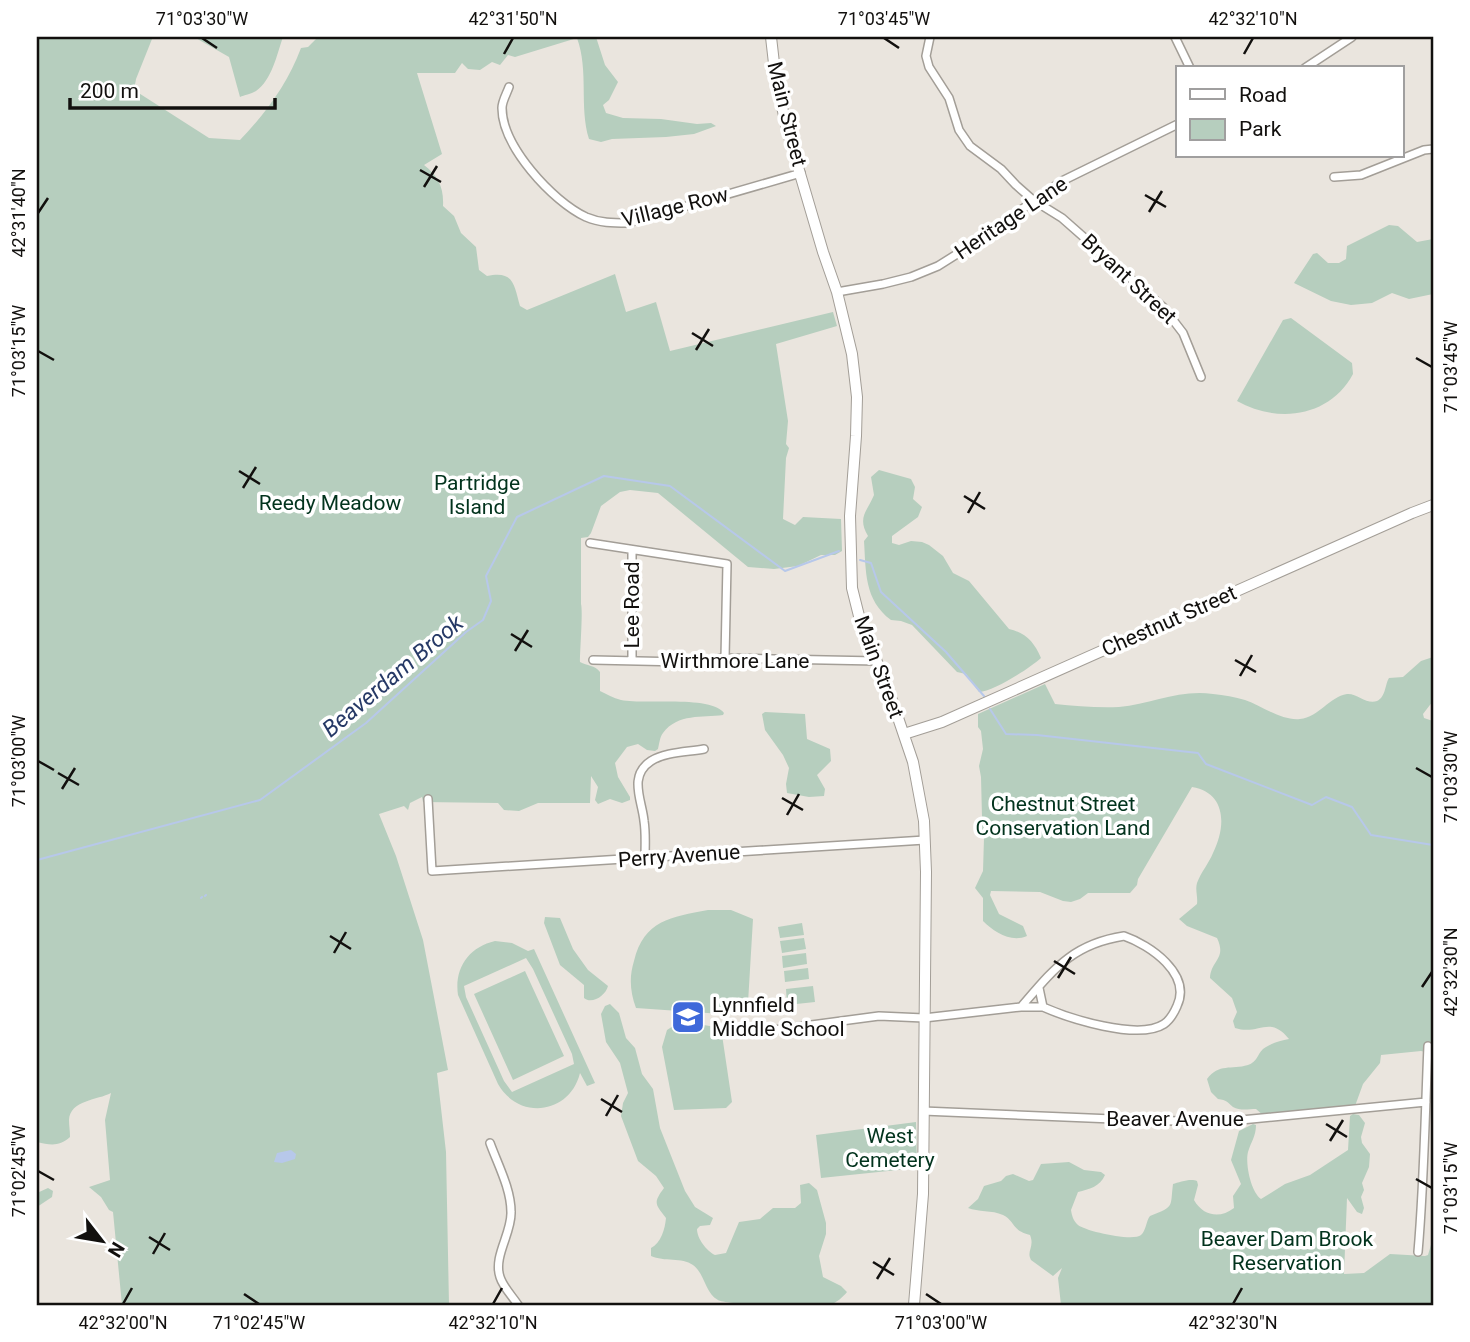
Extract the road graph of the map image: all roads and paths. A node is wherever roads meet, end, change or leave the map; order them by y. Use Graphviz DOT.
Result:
graph roads {
  1 [pos="771,37"];
  2 [pos="930,37"];
  3 [pos="1175,37"];
  4 [pos="1352,37"];
  5 [pos="1188,66"];
  6 [pos="1308,66"];
  7 [pos="509,87"];
  8 [pos="1176,125"];
  9 [pos="1433,149"];
  10 [pos="1404,157"];
  11 [pos="1402,158"];
  12 [pos="801,173"];
  13 [pos="1334,177"];
  14 [pos="1034,200"];
  15 [pos="837,292"];
  16 [pos="1201,377"];
  17 [pos="1433,505"];
  18 [pos="590,543"];
  19 [pos="632,550"];
  20 [pos="725,658"];
  21 [pos="593,660"];
  22 [pos="632,660"];
  23 [pos="877,661"];
  24 [pos="904,734"];
  25 [pos="704,749"];
  26 [pos="428,799"];
  27 [pos="925,840"];
  28 [pos="645,859"];
  29 [pos="1039,988"];
  30 [pos="1021,1007"];
  31 [pos="1042,1007"];
  32 [pos="924,1018"];
  33 [pos="743,1034"];
  34 [pos="1428,1046"];
  35 [pos="1426,1102"];
  36 [pos="923,1111"];
  37 [pos="490,1143"];
  38 [pos="1433,1190"];
  39 [pos="1423,1191"];
  40 [pos="1418,1252"];
  41 [pos="518,1305"];
  42 [pos="913,1305"];
  1 -- 12 [label="street, Main Street"];
  2 -- 14 [label="street, Bryant Street"];
  3 -- 5 [label="street"];
  4 -- 6 [label="street"];
  7 -- 12 [label="street, Village Row"];
  8 -- 14 [label="street, Heritage Lane"];
  9 -- 10 [label="street"];
  11 -- 13 [label="street"];
  12 -- 15 [label="street, Main Street"];
  14 -- 15 [label="street, Heritage Lane"];
  14 -- 16 [label="street, Bryant Street"];
  15 -- 23 [label="street, Main Street"];
  17 -- 24 [label="street, Chestnut Street"];
  18 -- 19 [label="street"];
  19 -- 20 [label="street"];
  19 -- 22 [label="street, Lee Road"];
  20 -- 22 [label="street, Wirthmore Lane"];
  20 -- 23 [label="street, Wirthmore Lane"];
  21 -- 22 [label="street, Wirthmore Lane"];
  23 -- 24 [label="street, Main Street"];
  24 -- 27 [label="street, Main Street"];
  25 -- 28 [label="street"];
  26 -- 28 [label="street, Perry Avenue"];
  27 -- 28 [label="street, Perry Avenue"];
  27 -- 32 [label="street, Main Street"];
  29 -- 30 [label="street"];
  29 -- 31 [label="street"];
  29 -- 31 [label="street"];
  30 -- 31 [label="street"];
  30 -- 32 [label="street"];
  32 -- 33 [label="street"];
  32 -- 36 [label="street, Main Street"];
  34 -- 35 [label="street"];
  35 -- 36 [label="street, Beaver Avenue"];
  35 -- 39 [label="street"];
  36 -- 42 [label="street, Main Street"];
  37 -- 41 [label="street"];
  38 -- 39 [label="street"];
  39 -- 40 [label="street"];
}
